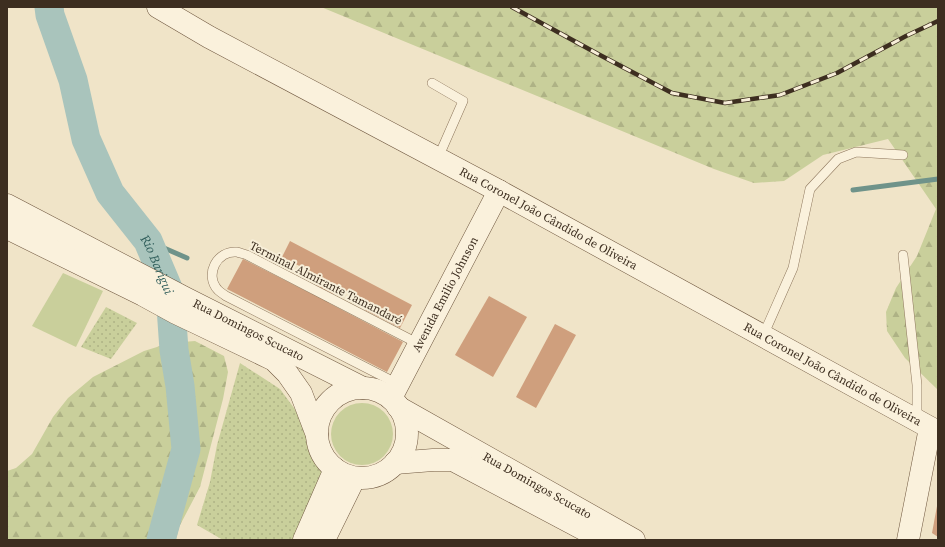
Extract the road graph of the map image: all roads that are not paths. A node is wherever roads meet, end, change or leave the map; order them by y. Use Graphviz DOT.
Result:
graph roads {
  1 [pos="158,7"];
  2 [pos="432,84"];
  3 [pos="903,155"];
  4 [pos="438,158"];
  5 [pos="499,190"];
  6 [pos="7,205"];
  7 [pos="7,228"];
  8 [pos="903,255"];
  9 [pos="145,286"];
  10 [pos="180,305"];
  11 [pos="763,336"];
  12 [pos="419,344"];
  13 [pos="363,388"];
  14 [pos="396,396"];
  15 [pos="928,427"];
  16 [pos="316,435"];
  17 [pos="395,463"];
  18 [pos="335,469"];
  19 [pos="354,479"];
  20 [pos="304,540"];
  21 [pos="324,540"];
  22 [pos="604,540"];
  23 [pos="634,540"];
  24 [pos="908,540"];
  1 -- 4 [label="main road, Rua Coronel João Cândido de Oliveira"];
  2 -- 4 [label="lane"];
  3 -- 11 [label="lane"];
  4 -- 5 [label="main road, Rua Coronel João Cândido de Oliveira"];
  5 -- 11 [label="main road, Rua Coronel João Cândido de Oliveira"];
  5 -- 12 [label="main road, Avenida Emilio Johnson"];
  6 -- 9 [label="main road, Rua Domingos Scucato"];
  7 -- 9 [label="main road, Rua Domingos Scucato"];
  8 -- 15 [label="lane"];
  9 -- 10 [label="main road, Rua Domingos Scucato"];
  10 -- 13 [label="main road, Rua Domingos Scucato"];
  10 -- 16 [label="main road, Rua Domingos Scucato"];
  11 -- 15 [label="main road, Rua Coronel João Cândido de Oliveira"];
  12 -- 14 [label="main road, Avenida Emilio Johnson"];
  12 -- 14 [label="lane, Terminal Almirante Tamandaré"];
  13 -- 14 [label="main road"];
  13 -- 16 [label="main road"];
  14 -- 17 [label="main road"];
  14 -- 23 [label="main road, Rua Domingos Scucato"];
  15 -- 24 [label="main road"];
  16 -- 18 [label="main road"];
  17 -- 19 [label="main road"];
  17 -- 22 [label="main road, Rua Domingos Scucato"];
  18 -- 19 [label="main road"];
  18 -- 20 [label="main road"];
  19 -- 21 [label="main road"];
}
